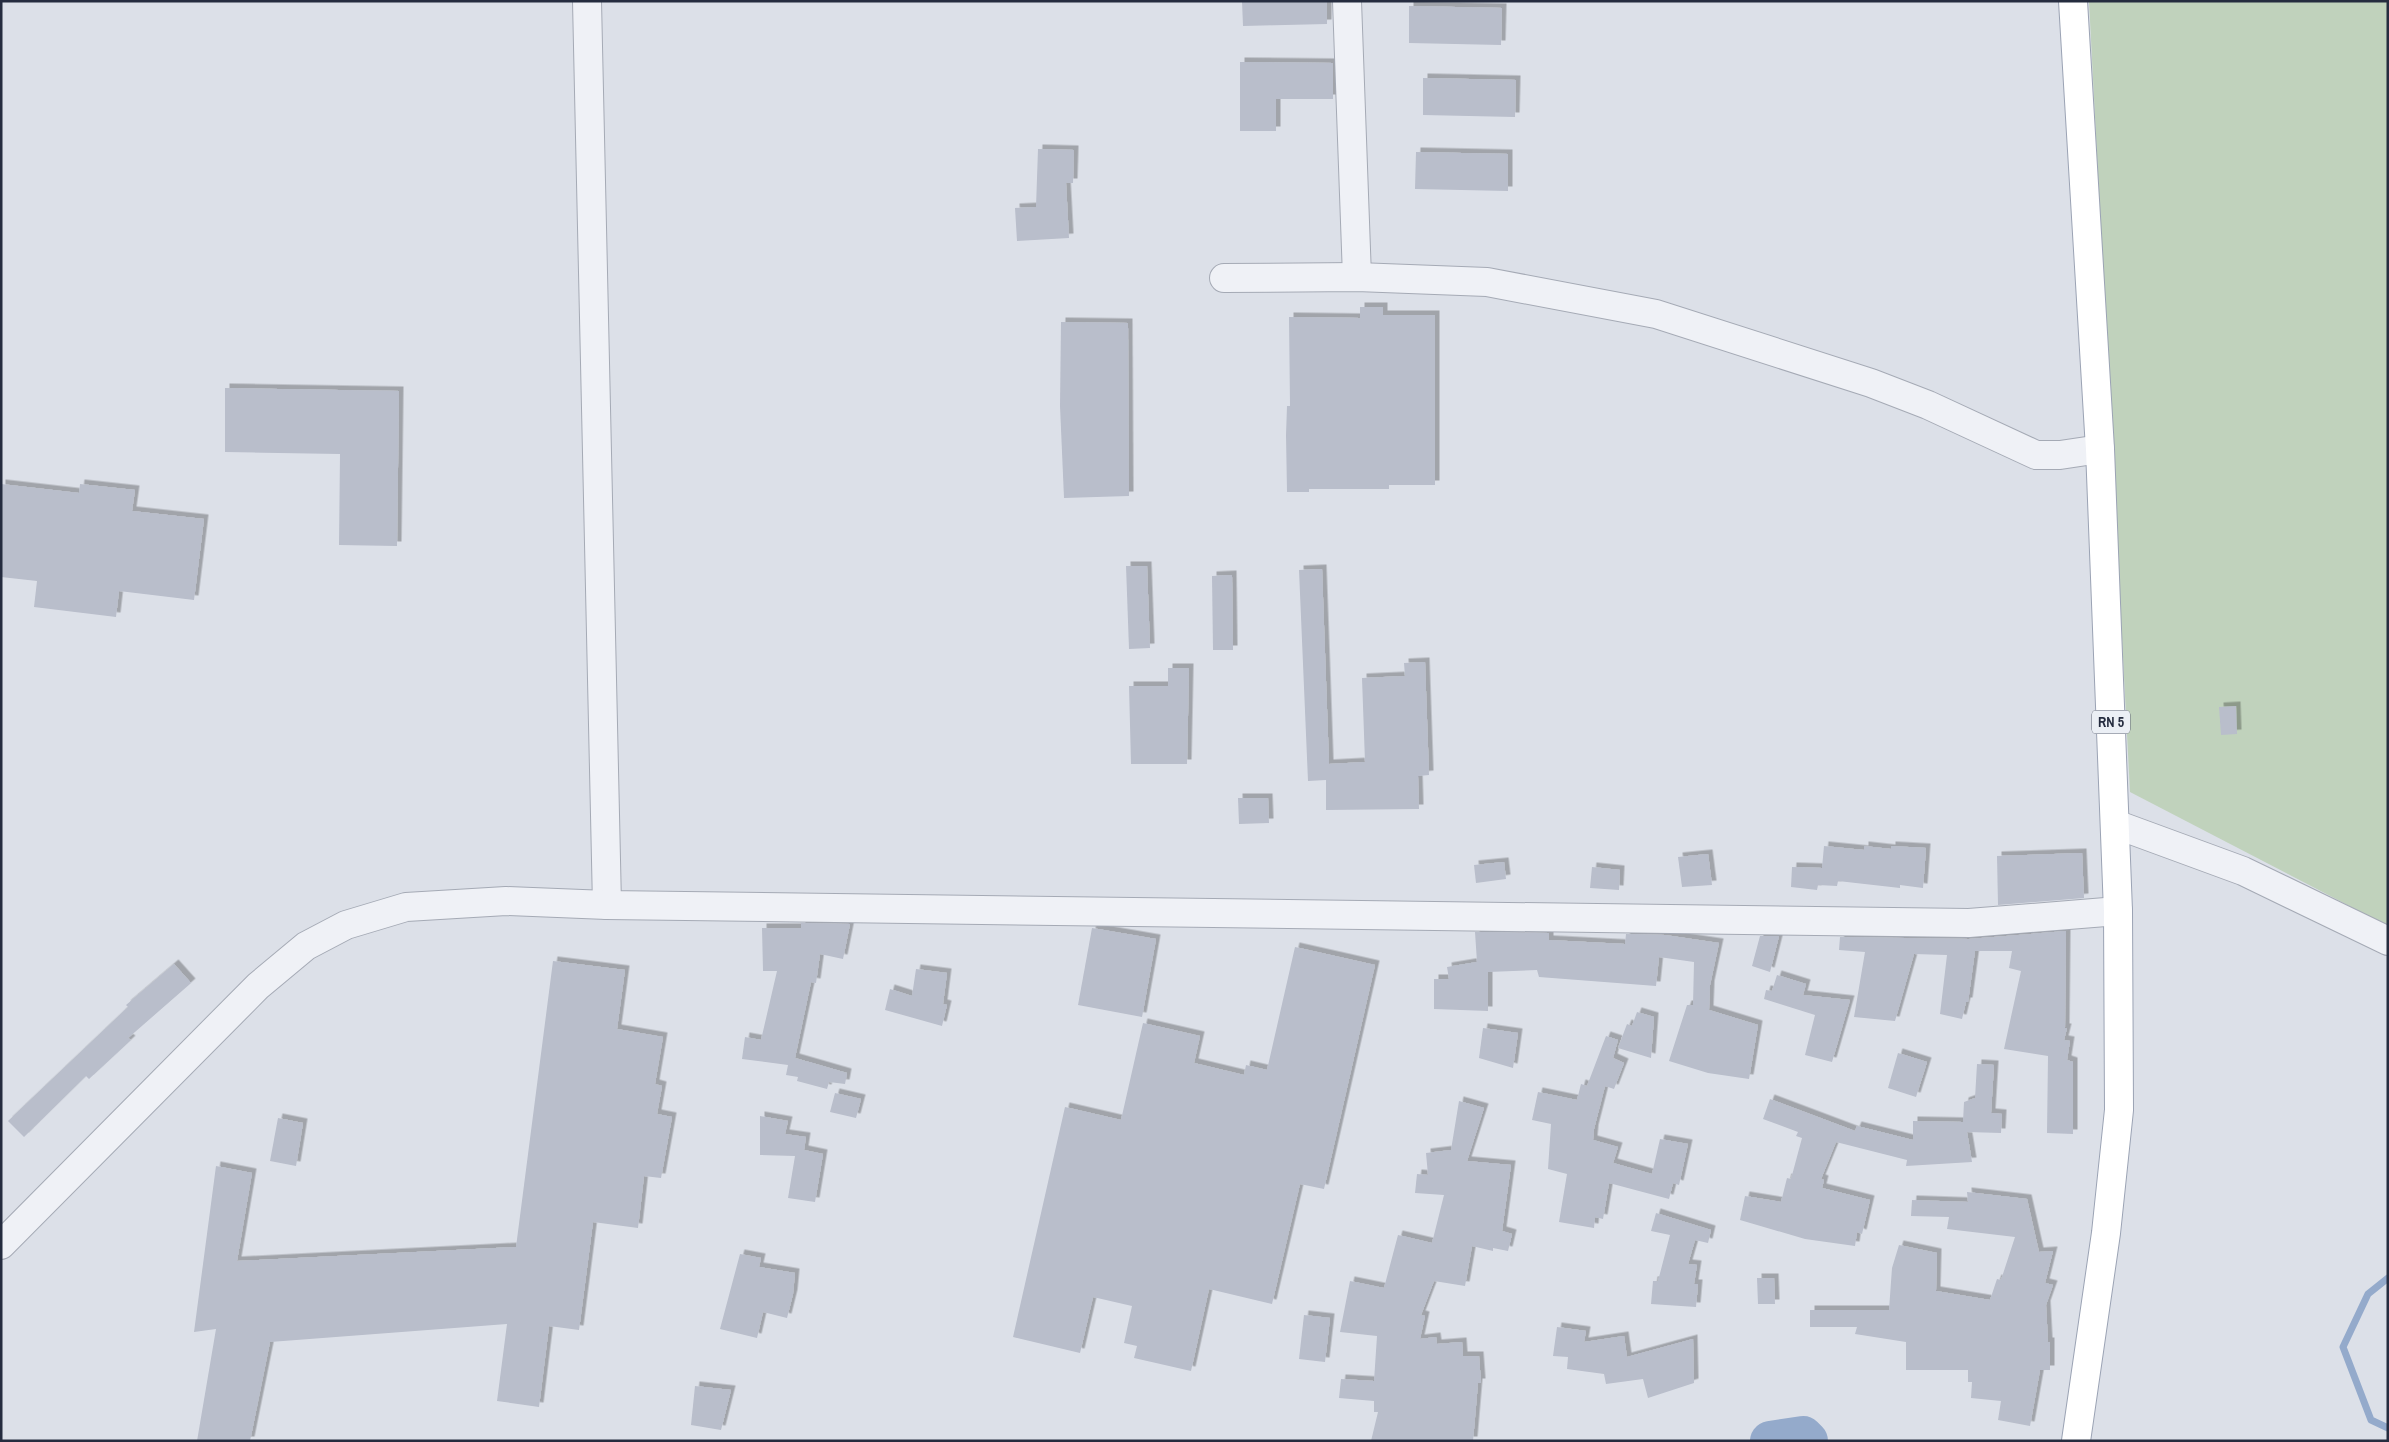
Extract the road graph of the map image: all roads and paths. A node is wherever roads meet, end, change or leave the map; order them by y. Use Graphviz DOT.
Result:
graph roads {
  1 [pos="587,1"];
  2 [pos="1347,1"];
  3 [pos="2073,1"];
  4 [pos="1358,277"];
  5 [pos="1224,278"];
  6 [pos="2100,449"];
  7 [pos="2115,824"];
  8 [pos="607,905"];
  9 [pos="2118,912"];
  10 [pos="2388,942"];
  11 [pos="1,1245"];
  12 [pos="2076,1441"];
  1 -- 8 [label="street"];
  2 -- 4 [label="street"];
  3 -- 6 [label="main road, RN 5"];
  4 -- 5 [label="street"];
  4 -- 6 [label="street"];
  6 -- 7 [label="main road, RN 5"];
  7 -- 9 [label="main road, RN 5"];
  7 -- 10 [label="street"];
  8 -- 9 [label="street"];
  8 -- 11 [label="street"];
  9 -- 12 [label="main road, RN 5"];
}
